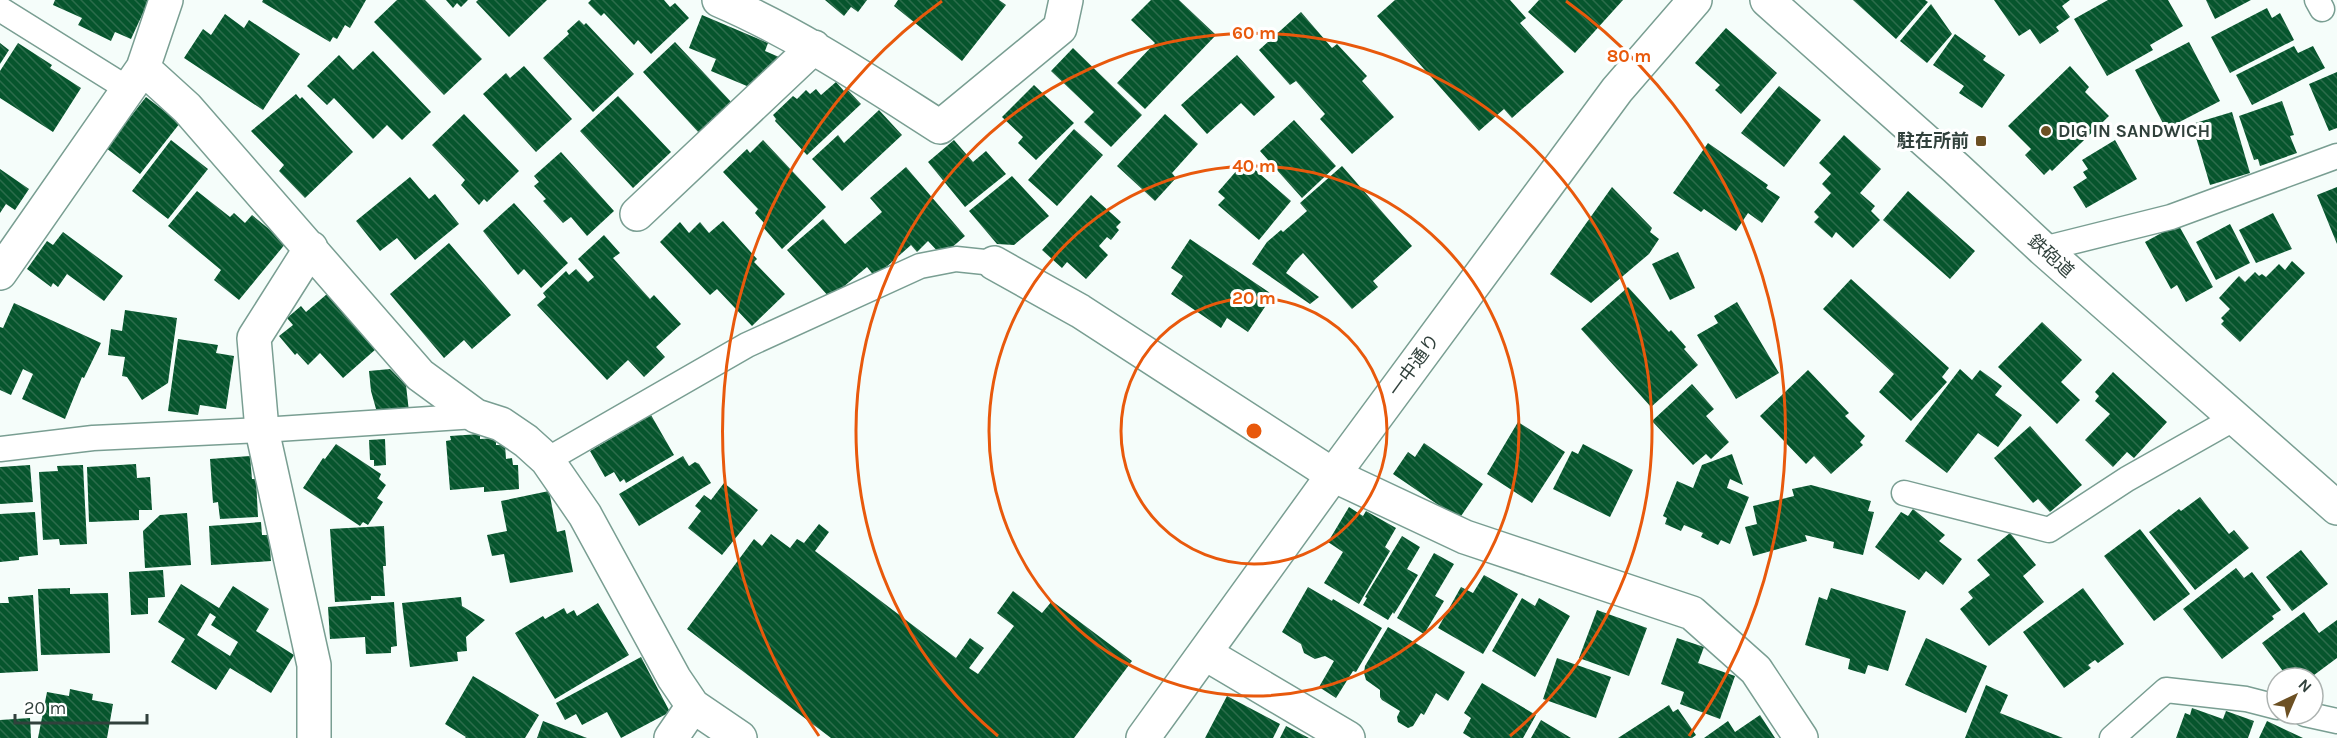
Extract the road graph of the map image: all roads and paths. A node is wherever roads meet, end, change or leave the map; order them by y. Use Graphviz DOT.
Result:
graph roads {
  1 [pos="166,0"];
  2 [pos="719,0"];
  3 [pos="1066,0"];
  4 [pos="1695,0"];
  5 [pos="1767,0"];
  6 [pos="0,9"];
  7 [pos="814,47"];
  8 [pos="136,78"];
  9 [pos="2337,156"];
  10 [pos="637,214"];
  11 [pos="311,248"];
  12 [pos="2043,249"];
  13 [pos="994,263"];
  14 [pos="0,273"];
  15 [pos="476,416"];
  16 [pos="2235,418"];
  17 [pos="262,430"];
  18 [pos="0,449"];
  19 [pos="547,460"];
  20 [pos="1333,475"];
  21 [pos="1904,494"];
  22 [pos="2337,508"];
  23 [pos="1206,654"];
  24 [pos="2265,704"];
  25 [pos="693,706"];
  26 [pos="314,738"];
  27 [pos="671,738"];
  28 [pos="740,738"];
  29 [pos="1143,738"];
  30 [pos="1348,738"];
  31 [pos="1801,738"];
  32 [pos="2112,738"];
  1 -- 8 [label="street"];
  2 -- 7 [label="street"];
  3 -- 7 [label="street"];
  4 -- 20 [label="street, 一中通り"];
  5 -- 12 [label="street, 鉄砲道"];
  6 -- 8 [label="lane"];
  7 -- 10 [label="street"];
  8 -- 11 [label="street"];
  8 -- 14 [label="street"];
  9 -- 12 [label="lane"];
  11 -- 15 [label="street"];
  11 -- 17 [label="street"];
  12 -- 16 [label="street, 鉄砲道"];
  13 -- 19 [label="lane"];
  13 -- 20 [label="street"];
  15 -- 17 [label="lane"];
  15 -- 19 [label="street"];
  16 -- 21 [label="lane"];
  16 -- 22 [label="street, 鉄砲道"];
  17 -- 18 [label="lane"];
  17 -- 26 [label="street"];
  19 -- 25 [label="street"];
  20 -- 23 [label="street, 一中通り"];
  20 -- 31 [label="street"];
  23 -- 29 [label="street, 一中通り"];
  23 -- 30 [label="street"];
  24 -- 32 [label="lane"];
  25 -- 27 [label="street"];
  25 -- 28 [label="street"];
}
